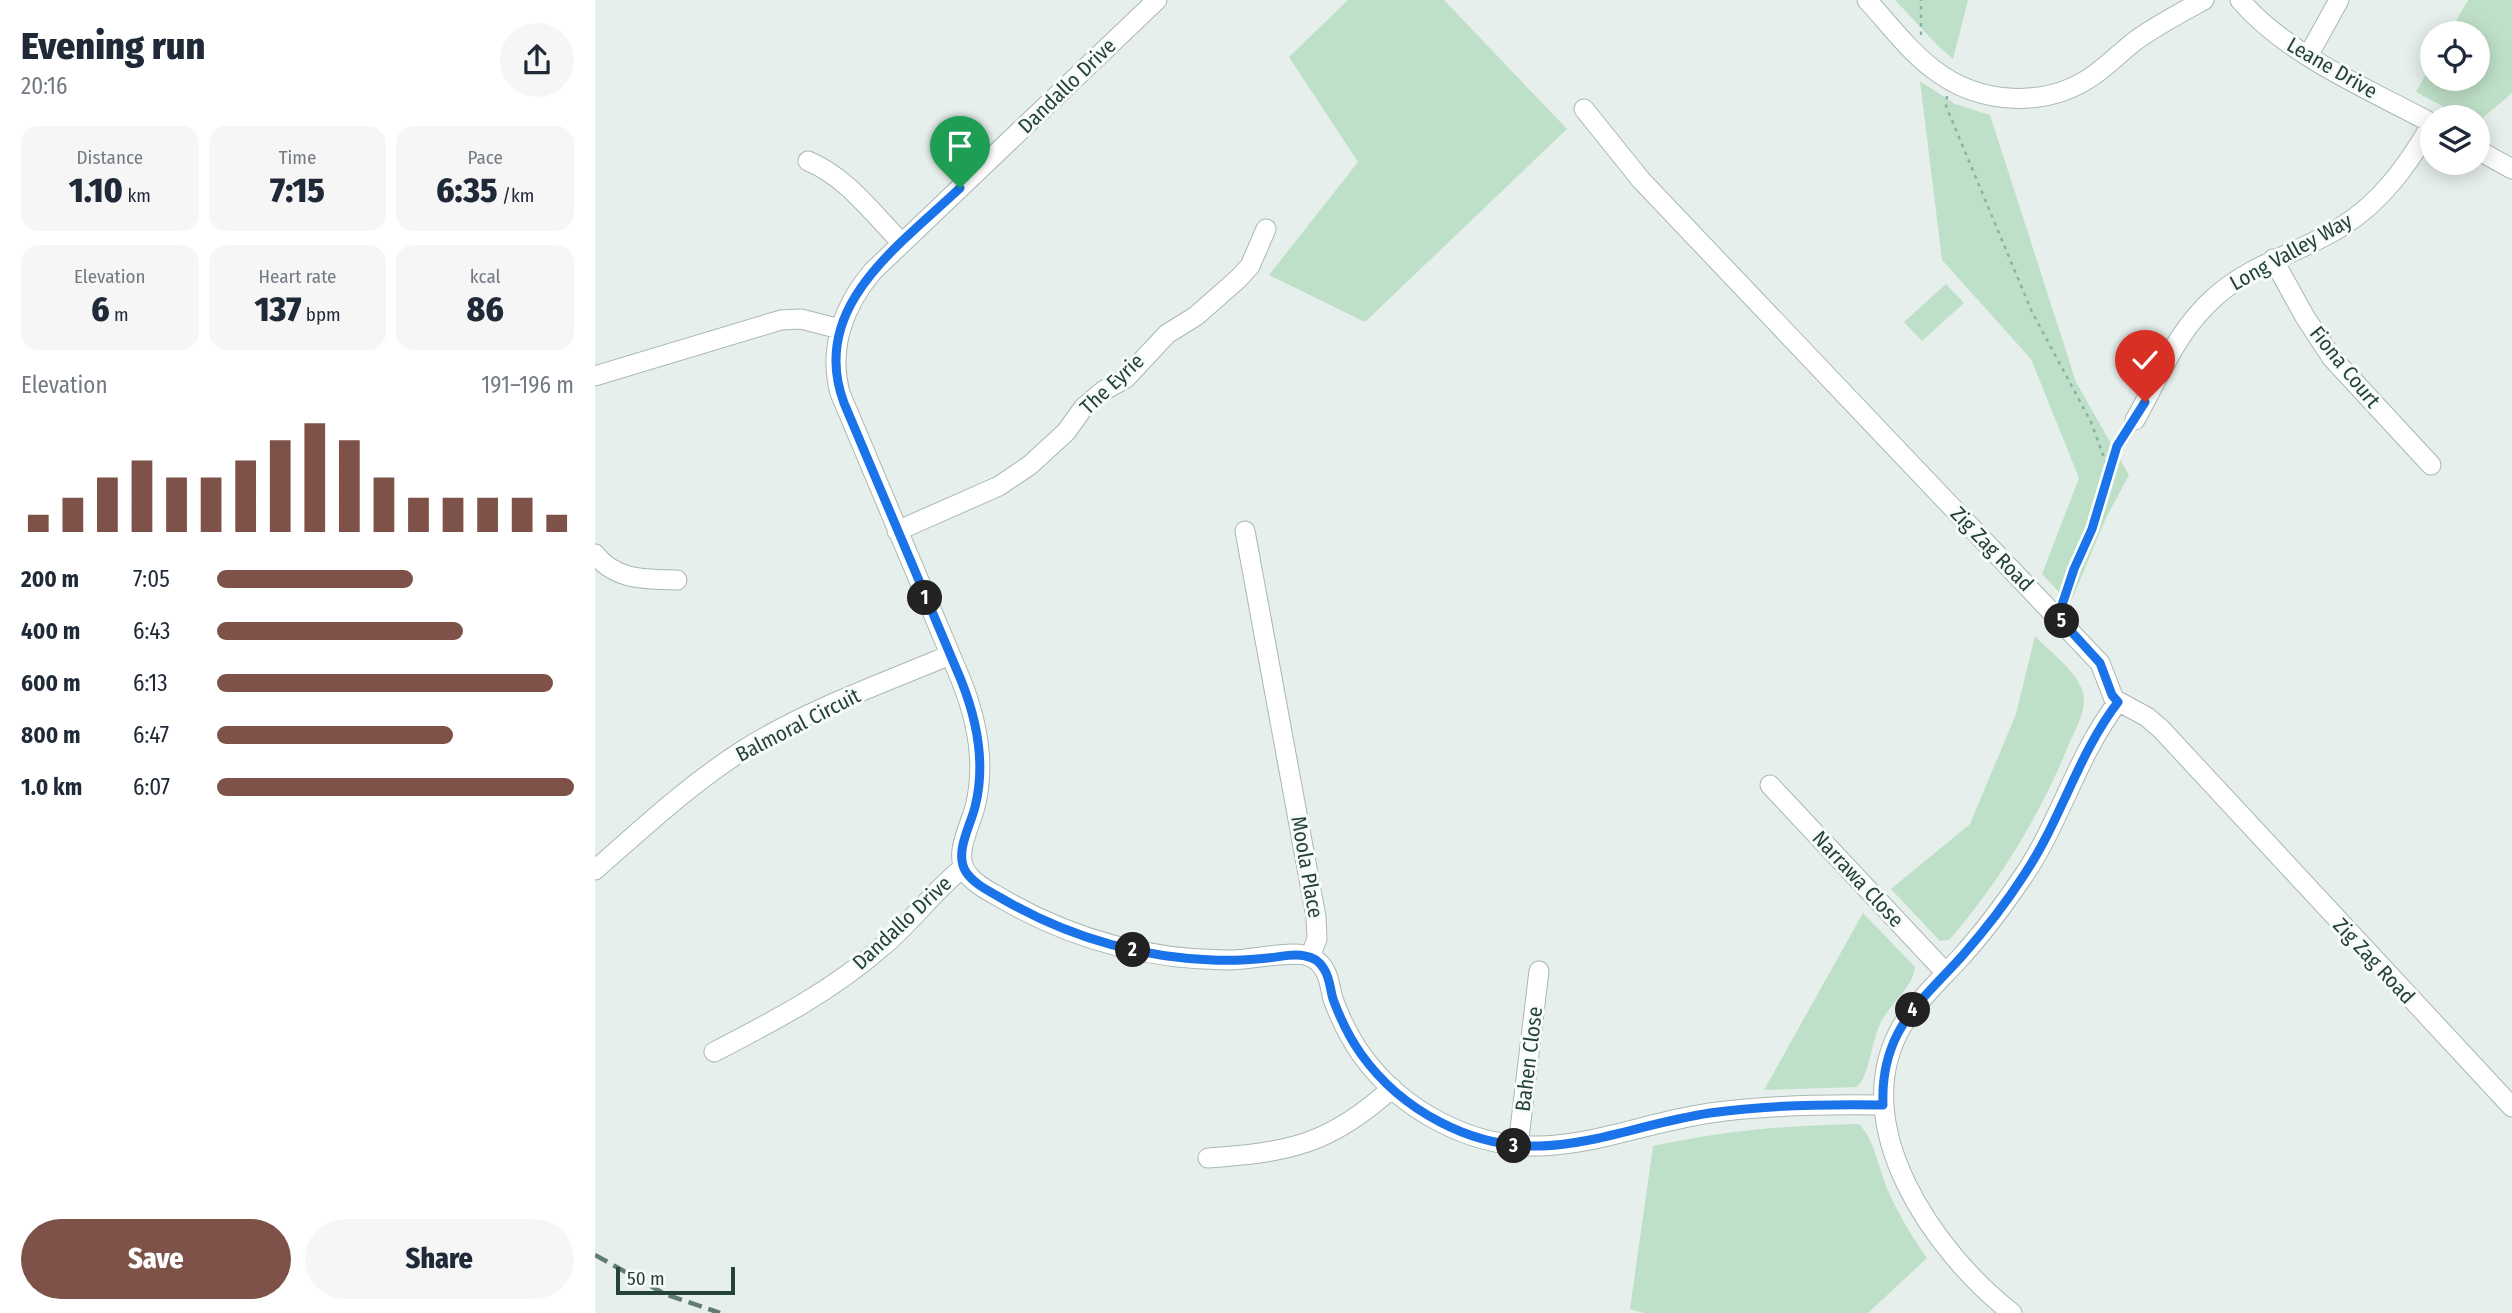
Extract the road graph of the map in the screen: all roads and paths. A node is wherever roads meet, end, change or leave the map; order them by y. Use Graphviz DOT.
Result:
graph roads {
  1 [pos="1157,0"];
  2 [pos="1867,0"];
  3 [pos="1921,0"];
  4 [pos="2204,0"];
  5 [pos="2240,0"];
  6 [pos="2339,0"];
  7 [pos="1926,43"];
  8 [pos="2308,56"];
  9 [pos="1954,82"];
  10 [pos="1584,109"];
  11 [pos="2420,117"];
  12 [pos="2420,143"];
  13 [pos="2490,157"];
  14 [pos="808,161"];
  15 [pos="2512,169"];
  16 [pos="1266,229"];
  17 [pos="902,243"];
  18 [pos="2273,259"];
  19 [pos="840,329"];
  20 [pos="595,376"];
  21 [pos="2134,420"];
  22 [pos="2431,465"];
  23 [pos="2110,474"];
  24 [pos="897,531"];
  25 [pos="1245,531"];
  26 [pos="595,554"];
  27 [pos="677,580"];
  28 [pos="2058,617"];
  29 [pos="950,655"];
  30 [pos="2118,702"];
  31 [pos="1770,785"];
  32 [pos="964,867"];
  33 [pos="595,870"];
  34 [pos="1310,957"];
  35 [pos="1539,971"];
  36 [pos="1946,973"];
  37 [pos="714,1052"];
  38 [pos="1392,1088"];
  39 [pos="1883,1105"];
  40 [pos="2512,1107"];
  41 [pos="1518,1146"];
  42 [pos="1208,1158"];
  43 [pos="2012,1313"];
  1 -- 17 [label="street, Dandallo Drive"];
  2 -- 9 [label="street"];
  3 -- 7 [label="path"];
  4 -- 9 [label="street"];
  5 -- 8 [label="street, Leane Drive"];
  6 -- 8 [label="street"];
  8 -- 11 [label="street, Leane Drive"];
  9 -- 23 [label="path"];
  10 -- 28 [label="street, Zig Zag Road"];
  12 -- 18 [label="street, Long Valley Way"];
  13 -- 15 [label="street"];
  14 -- 17 [label="street"];
  16 -- 24 [label="street, The Eyrie"];
  17 -- 19 [label="street, Dandallo Drive"];
  18 -- 21 [label="street, Long Valley Way"];
  18 -- 22 [label="street, Fiona Court"];
  19 -- 20 [label="street"];
  19 -- 24 [label="street, Dandallo Drive"];
  21 -- 23 [label="path"];
  23 -- 28 [label="path"];
  24 -- 29 [label="street, Dandallo Drive"];
  25 -- 34 [label="street, Moola Place"];
  26 -- 27 [label="street"];
  28 -- 30 [label="street, Zig Zag Road"];
  29 -- 32 [label="street, Dandallo Drive"];
  29 -- 33 [label="street, Balmoral Circuit"];
  30 -- 36 [label="street"];
  30 -- 40 [label="street, Zig Zag Road"];
  31 -- 36 [label="street, Narrawa Close"];
  32 -- 34 [label="street"];
  32 -- 37 [label="street, Dandallo Drive"];
  34 -- 38 [label="street"];
  35 -- 41 [label="street, Bahen Close"];
  36 -- 39 [label="street"];
  38 -- 41 [label="street"];
  38 -- 42 [label="street"];
  39 -- 41 [label="street"];
  39 -- 43 [label="street"];
}
